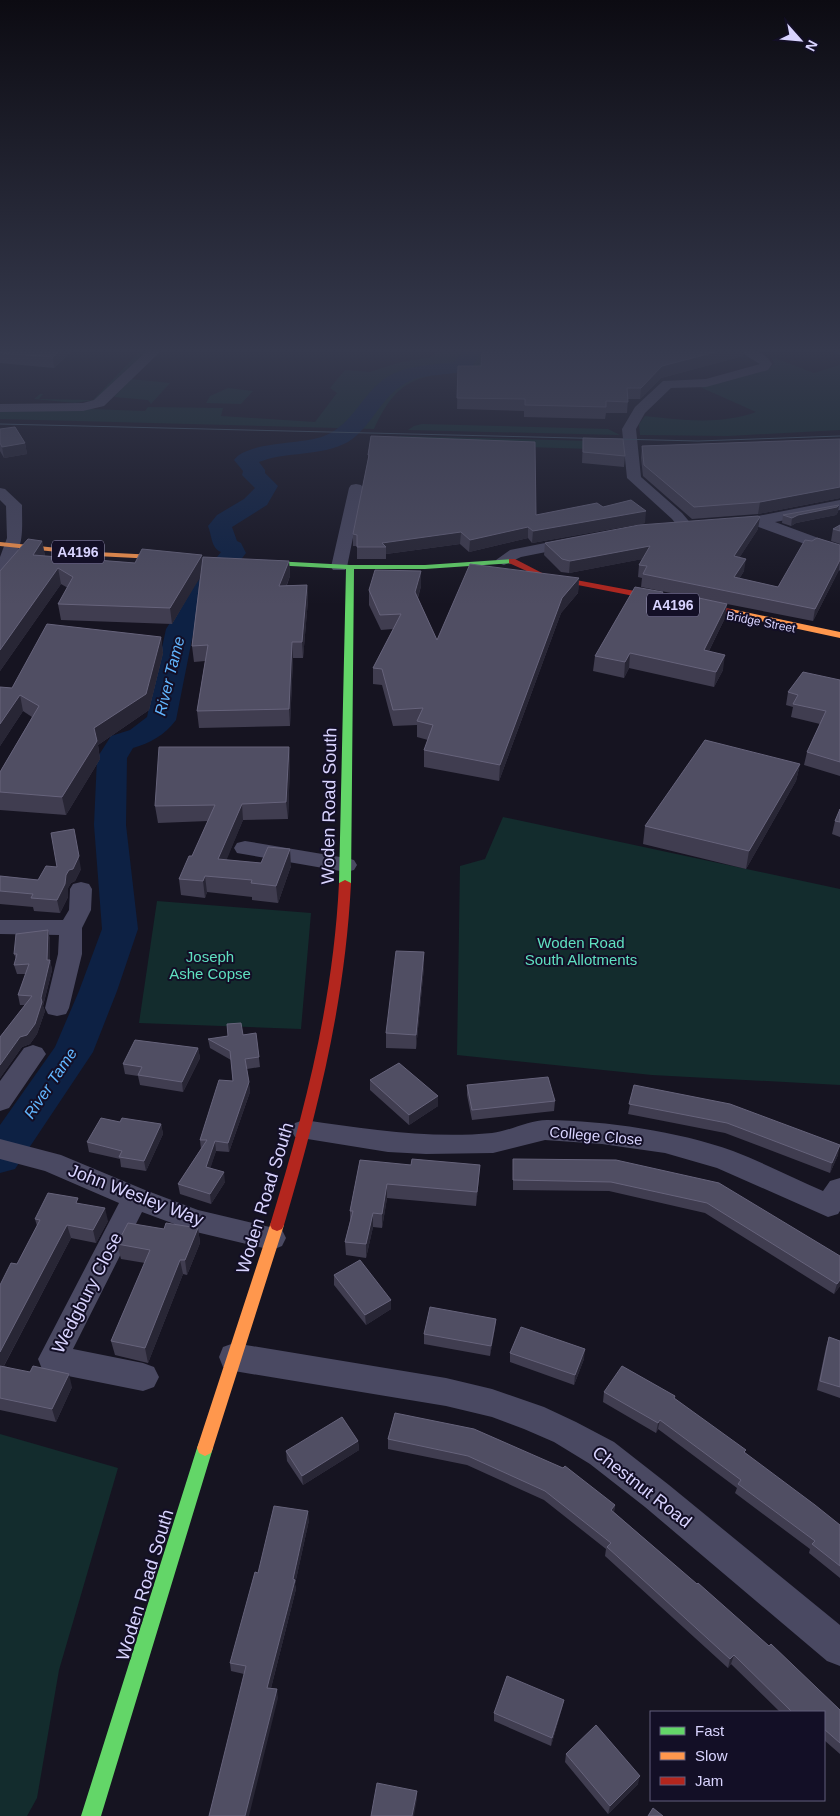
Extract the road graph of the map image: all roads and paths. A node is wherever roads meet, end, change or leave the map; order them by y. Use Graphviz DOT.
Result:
graph roads {
  1 [pos="630,435"];
  2 [pos="356,488"];
  3 [pos="0,492"];
  4 [pos="840,505"];
  5 [pos="758,522"];
  6 [pos="719,524"];
  7 [pos="667,528"];
  8 [pos="588,539"];
  9 [pos="5,546"];
  10 [pos="840,552"];
  11 [pos="188,561"];
  12 [pos="243,563"];
  13 [pos="0,567"];
  14 [pos="347,569"];
  15 [pos="507,569"];
  16 [pos="839,635"];
  17 [pos="244,848"];
  18 [pos="346,865"];
  19 [pos="81,889"];
  20 [pos="0,927"];
  21 [pos="71,928"];
  22 [pos="57,1008"];
  23 [pos="33,1054"];
  24 [pos="0,1101"];
  25 [pos="304,1130"];
  26 [pos="0,1149"];
  27 [pos="840,1189"];
  28 [pos="135,1198"];
  29 [pos="272,1238"];
  30 [pos="234,1357"];
  31 [pos="143,1377"];
  32 [pos="840,1648"];
  33 [pos="91,1816"];
  1 -- 7 [label="street"];
  2 -- 14 [label="street"];
  3 -- 9 [label="street"];
  4 -- 5 [label="street"];
  5 -- 6 [label="street"];
  5 -- 10 [label="street"];
  8 -- 15 [label="street"];
  9 -- 11 [label="street, A4196"];
  9 -- 13 [label="street"];
  12 -- 14 [label="street, A4196"];
  14 -- 15 [label="street, Bridge Street / A4196"];
  14 -- 18 [label="street, Woden Road South"];
  15 -- 16 [label="street, Bridge Street / A4196"];
  17 -- 18 [label="street"];
  18 -- 25 [label="street, Woden Road South"];
  19 -- 21 [label="street"];
  20 -- 21 [label="street"];
  21 -- 22 [label="street"];
  23 -- 24 [label="street"];
  25 -- 27 [label="street, College Close"];
  25 -- 29 [label="street, Woden Road South"];
  26 -- 28 [label="street, John Wesley Way"];
  28 -- 29 [label="street, John Wesley Way"];
  28 -- 31 [label="street, Wedgbury Close"];
  29 -- 30 [label="street, Woden Road South"];
  30 -- 32 [label="street, Chestnut Road"];
  30 -- 33 [label="street, Woden Road South"];
}
